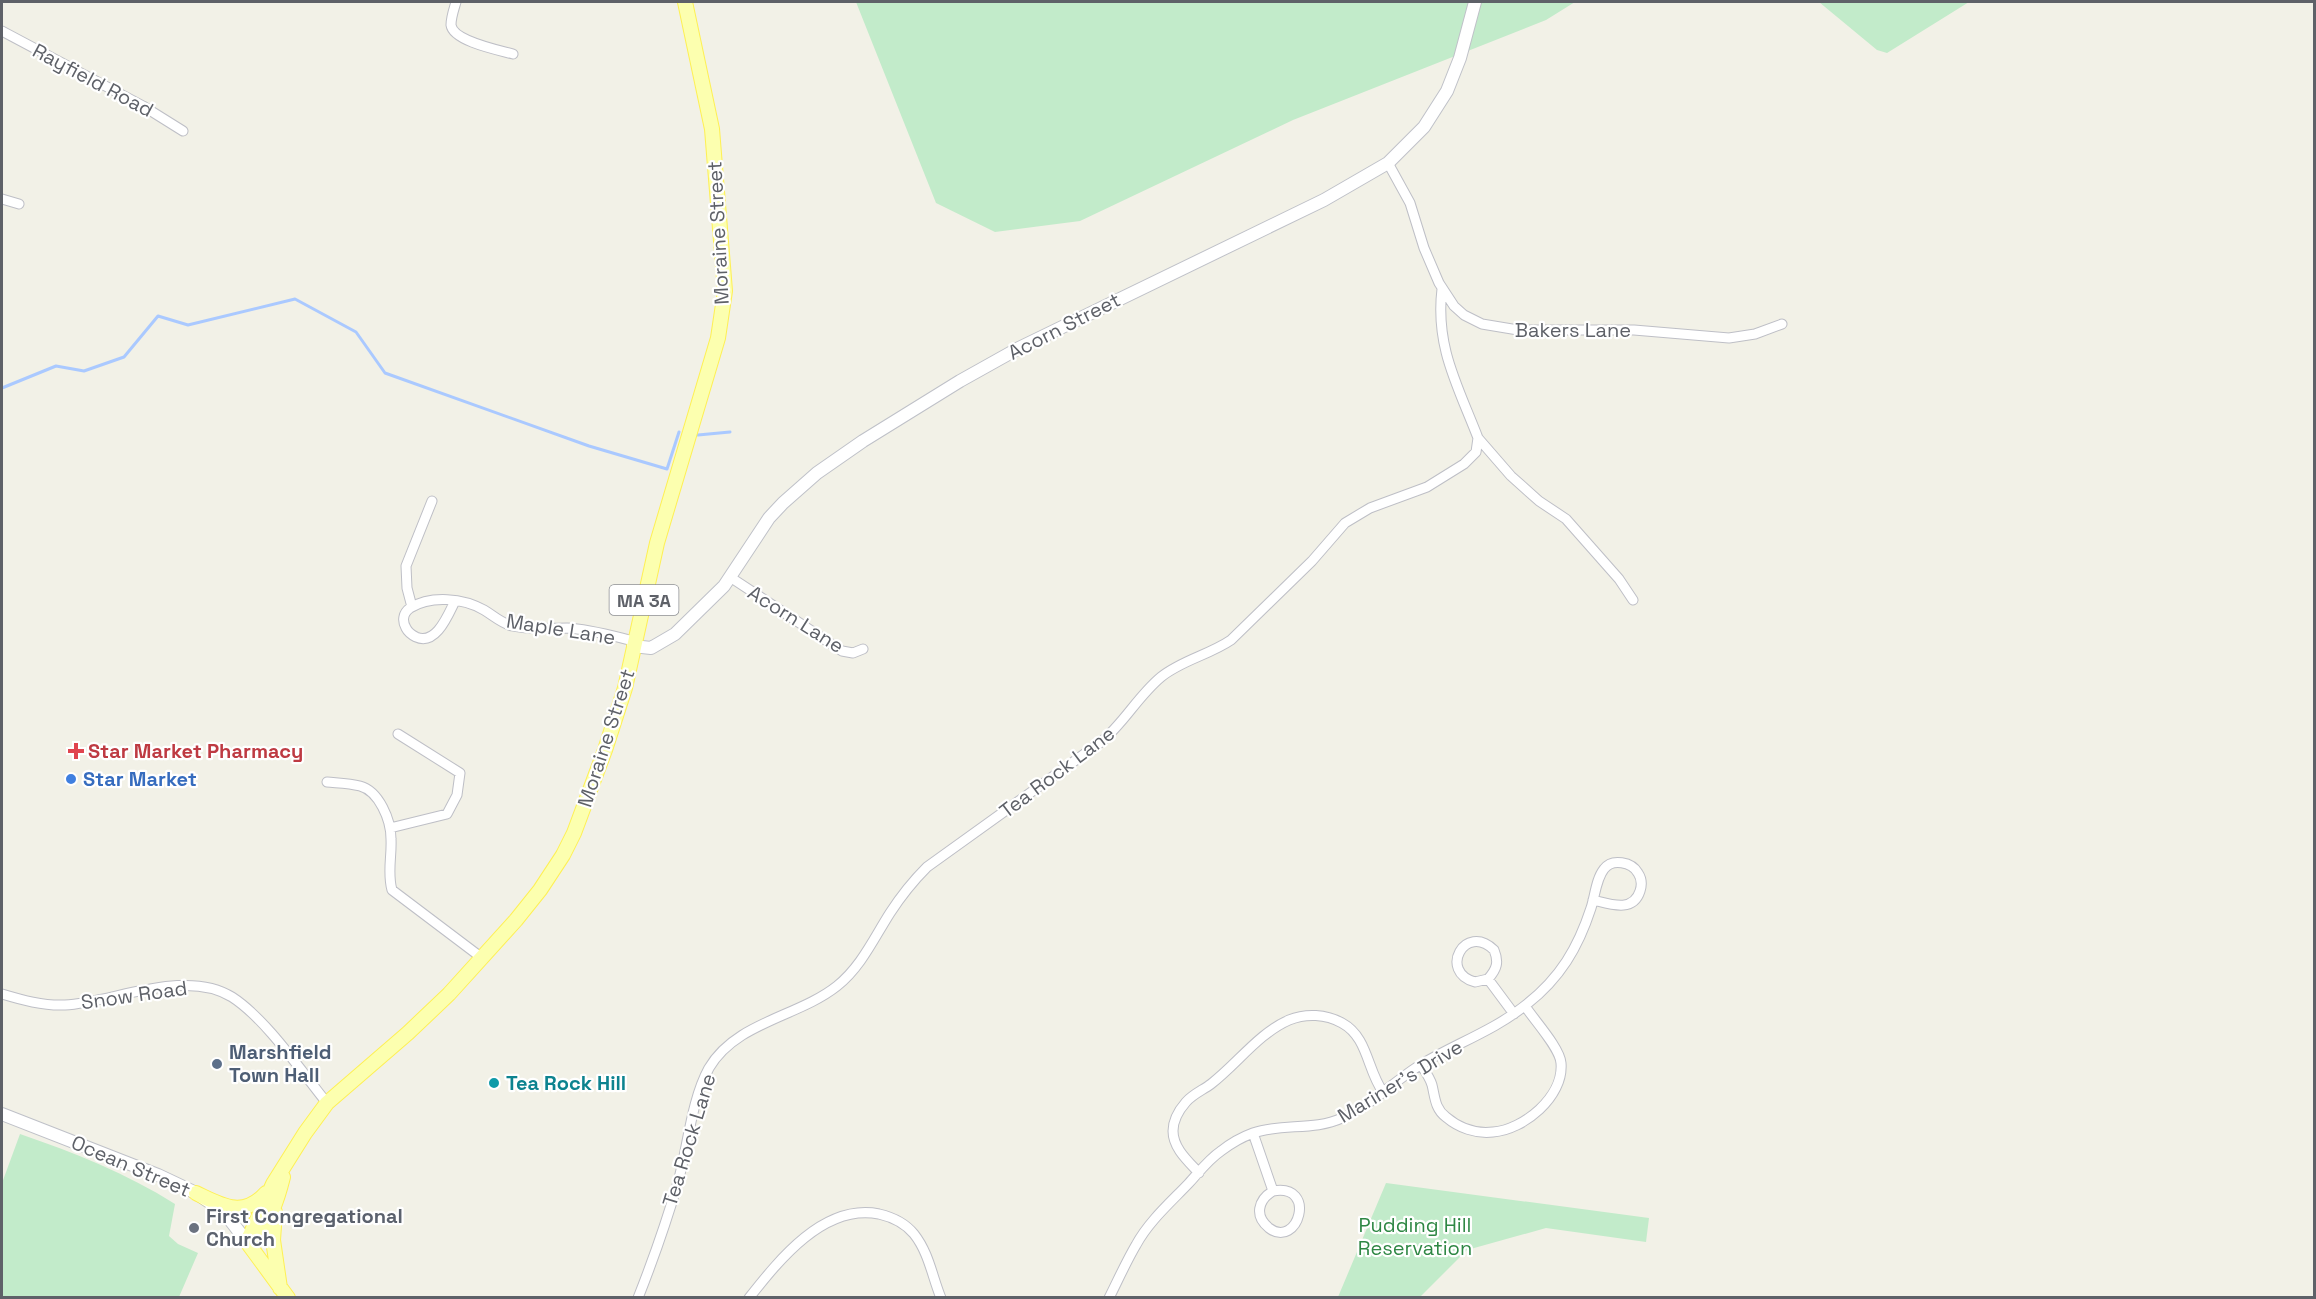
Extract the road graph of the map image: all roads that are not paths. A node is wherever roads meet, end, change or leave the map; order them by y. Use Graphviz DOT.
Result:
graph roads {
  1 [pos="456,2"];
  2 [pos="685,2"];
  3 [pos="1475,2"];
  4 [pos="2,31"];
  5 [pos="513,54"];
  6 [pos="183,131"];
  7 [pos="1388,163"];
  8 [pos="2,199"];
  9 [pos="19,204"];
  10 [pos="1442,289"];
  11 [pos="1782,324"];
  12 [pos="1478,438"];
  13 [pos="432,501"];
  14 [pos="730,577"];
  15 [pos="1633,600"];
  16 [pos="455,601"];
  17 [pos="412,607"];
  18 [pos="634,644"];
  19 [pos="862,649"];
  20 [pos="398,734"];
  21 [pos="327,782"];
  22 [pos="390,828"];
  23 [pos="1593,900"];
  24 [pos="482,958"];
  25 [pos="1488,979"];
  26 [pos="2,996"];
  27 [pos="1525,1006"];
  28 [pos="1514,1014"];
  29 [pos="1421,1065"];
  30 [pos="1383,1092"];
  31 [pos="327,1103"];
  32 [pos="2,1114"];
  33 [pos="1253,1133"];
  34 [pos="287,1162"];
  35 [pos="1199,1173"];
  36 [pos="273,1184"];
  37 [pos="1273,1191"];
  38 [pos="196,1193"];
  39 [pos="275,1207"];
  40 [pos="247,1242"];
  41 [pos="284,1293"];
  42 [pos="638,1298"];
  43 [pos="749,1298"];
  44 [pos="941,1298"];
  45 [pos="1109,1298"];
  1 -- 5 [label="street"];
  2 -- 18 [label="main road, Moraine Street / MA 3A"];
  3 -- 7 [label="main road, Acorn Street"];
  4 -- 6 [label="street, Rayfield Road"];
  7 -- 10 [label="street, Bakers Lane"];
  7 -- 14 [label="main road, Acorn Street"];
  8 -- 9 [label="street"];
  10 -- 11 [label="street, Bakers Lane"];
  10 -- 12 [label="street"];
  12 -- 15 [label="street"];
  12 -- 42 [label="street, Tea Rock Lane"];
  13 -- 17 [label="street"];
  14 -- 18 [label="main road, Acorn Street"];
  14 -- 19 [label="street, Acorn Lane"];
  16 -- 17 [label="street, Maple Lane"];
  16 -- 17 [label="street"];
  16 -- 18 [label="street, Maple Lane"];
  18 -- 24 [label="main road, Moraine Street / MA 3A"];
  20 -- 22 [label="street"];
  21 -- 22 [label="street"];
  22 -- 24 [label="street"];
  23 -- 23 [label="street, Mariner's Drive"];
  23 -- 27 [label="street, Mariner's Drive"];
  24 -- 31 [label="main road, Moraine Street / MA 3A"];
  25 -- 25 [label="street"];
  25 -- 28 [label="street"];
  26 -- 31 [label="street, Snow Road"];
  27 -- 28 [label="street, Mariner's Drive"];
  27 -- 29 [label="street"];
  28 -- 29 [label="street, Mariner's Drive"];
  29 -- 30 [label="street, Mariner's Drive"];
  30 -- 33 [label="street, Mariner's Drive"];
  30 -- 35 [label="street"];
  31 -- 34 [label="main road, Moraine Street / MA 3A"];
  32 -- 38 [label="main road, Ocean Street"];
  33 -- 35 [label="street, Mariner's Drive"];
  33 -- 37 [label="street"];
  34 -- 36 [label="main road, Moraine Street / MA 3A"];
  34 -- 39 [label="main road, Moraine Street / MA 3A"];
  35 -- 45 [label="street, Mariner's Drive"];
  36 -- 38 [label="main road"];
  36 -- 40 [label="main road, Moraine Street / MA 3A"];
  37 -- 37 [label="street"];
  38 -- 40 [label="main road, Ocean Street"];
  39 -- 40 [label="main road, Moraine Street / MA 3A"];
  39 -- 41 [label="main road, MA 3A"];
  40 -- 41 [label="main road, Ocean Street / MA 3A"];
  43 -- 44 [label="street"];
}
